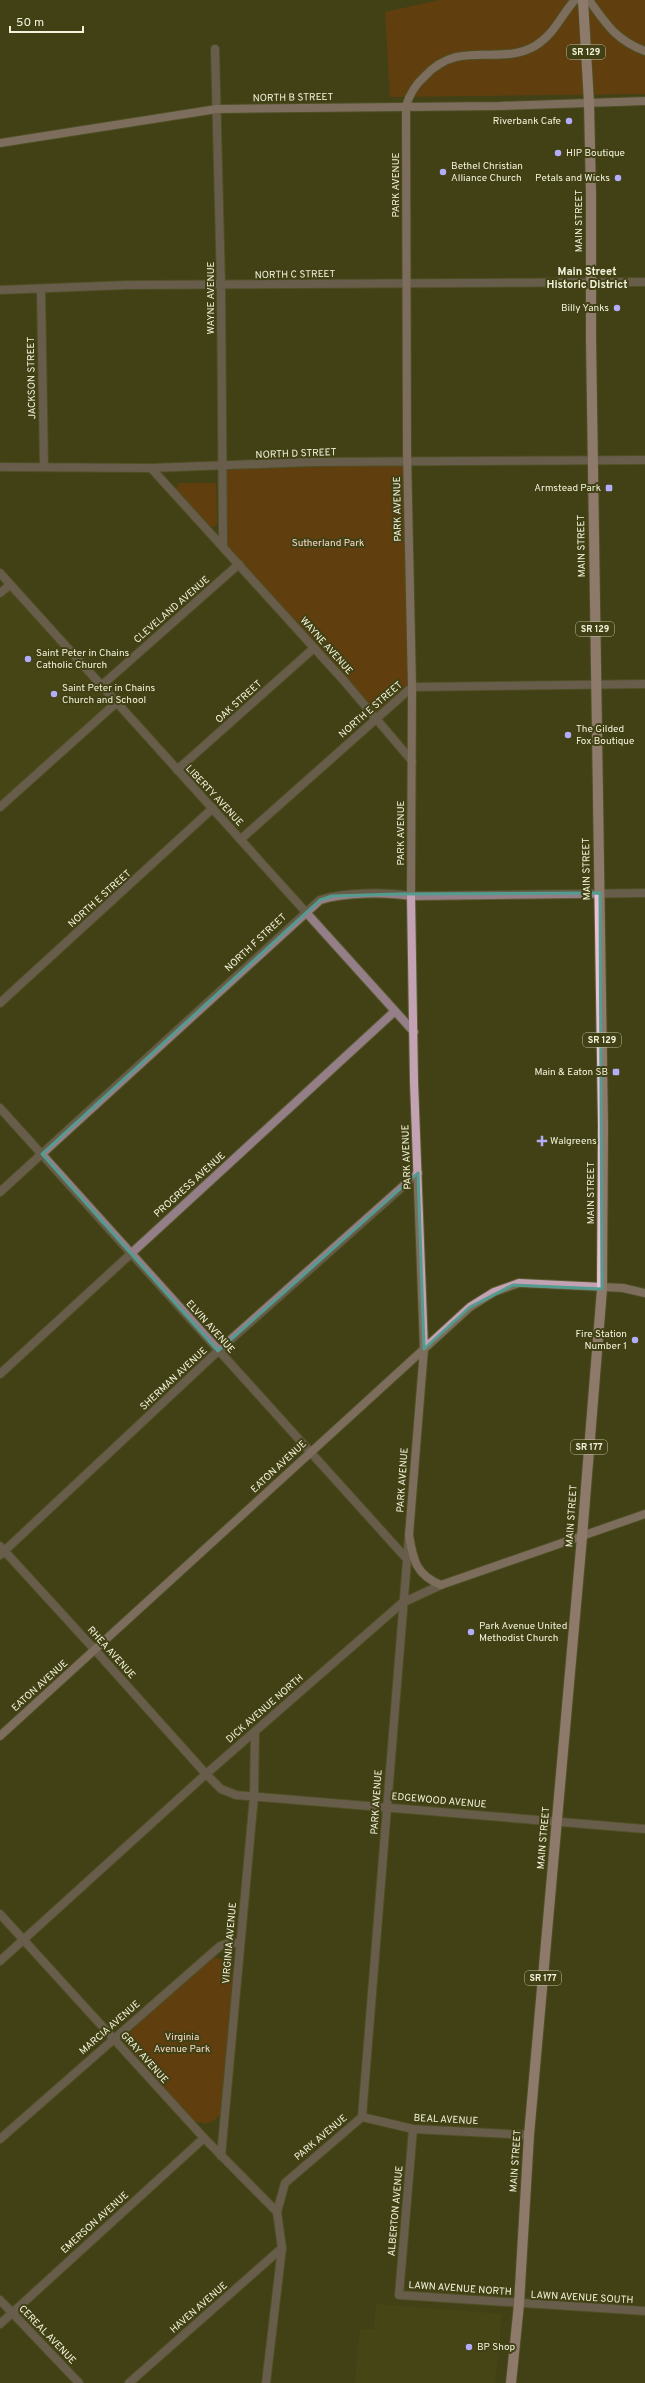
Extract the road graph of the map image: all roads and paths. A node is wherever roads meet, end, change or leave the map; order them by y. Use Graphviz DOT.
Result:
graph roads {
  1 [pos="574,0"];
  2 [pos="583,0"];
  3 [pos="589,0"];
  4 [pos="215,49"];
  5 [pos="645,51"];
  6 [pos="645,101"];
  7 [pos="589,103"];
  8 [pos="406,106"];
  9 [pos="218,109"];
  10 [pos="0,143"];
  11 [pos="591,282"];
  12 [pos="645,282"];
  13 [pos="408,284"];
  14 [pos="221,285"];
  15 [pos="41,289"];
  16 [pos="0,290"];
  17 [pos="645,460"];
  18 [pos="593,462"];
  19 [pos="407,463"];
  20 [pos="0,467"];
  21 [pos="44,467"];
  22 [pos="222,467"];
  23 [pos="151,468"];
  24 [pos="223,546"];
  25 [pos="239,564"];
  26 [pos="0,573"];
  27 [pos="10,585"];
  28 [pos="0,594"];
  29 [pos="314,648"];
  30 [pos="645,684"];
  31 [pos="596,685"];
  32 [pos="101,686"];
  33 [pos="412,687"];
  34 [pos="116,702"];
  35 [pos="376,719"];
  36 [pos="412,761"];
  37 [pos="177,770"];
  38 [pos="0,807"];
  39 [pos="213,808"];
  40 [pos="241,839"];
  41 [pos="600,893"];
  42 [pos="645,893"];
  43 [pos="411,896"];
  44 [pos="306,911"];
  45 [pos="0,1004"];
  46 [pos="395,1011"];
  47 [pos="414,1032"];
  48 [pos="0,1108"];
  49 [pos="42,1154"];
  50 [pos="418,1173"];
  51 [pos="0,1192"];
  52 [pos="130,1253"];
  53 [pos="602,1289"];
  54 [pos="645,1293"];
  55 [pos="424,1349"];
  56 [pos="218,1351"];
  57 [pos="0,1374"];
  58 [pos="309,1453"];
  59 [pos="645,1514"];
  60 [pos="409,1535"];
  61 [pos="582,1537"];
  62 [pos="2,1550"];
  63 [pos="406,1558"];
  64 [pos="441,1585"];
  65 [pos="402,1603"];
  66 [pos="95,1650"];
  67 [pos="255,1731"];
  68 [pos="0,1736"];
  69 [pos="206,1774"];
  70 [pos="254,1796"];
  71 [pos="387,1807"];
  72 [pos="557,1821"];
  73 [pos="645,1829"];
  74 [pos="0,1914"];
  75 [pos="24,1939"];
  76 [pos="239,1943"];
  77 [pos="0,1961"];
  78 [pos="113,2039"];
  79 [pos="362,2117"];
  80 [pos="413,2129"];
  81 [pos="529,2135"];
  82 [pos="204,2138"];
  83 [pos="0,2140"];
  84 [pos="221,2156"];
  85 [pos="278,2212"];
  86 [pos="282,2248"];
  87 [pos="399,2295"];
  88 [pos="0,2300"];
  89 [pos="519,2304"];
  90 [pos="645,2311"];
  91 [pos="12,2313"];
  92 [pos="0,2324"];
  93 [pos="79,2383"];
  94 [pos="129,2383"];
  95 [pos="266,2383"];
  96 [pos="511,2383"];
  1 -- 8 [label="main road, PARK AVENUE"];
  2 -- 7 [label="main road, MAIN STREET / SR 129"];
  3 -- 5 [label="main road"];
  4 -- 9 [label="street, WAYNE AVENUE"];
  6 -- 7 [label="main road, NORTH B STREET"];
  7 -- 8 [label="main road, NORTH B STREET"];
  7 -- 11 [label="main road, MAIN STREET / SR 129"];
  8 -- 9 [label="main road, NORTH B STREET"];
  8 -- 13 [label="main road, PARK AVENUE"];
  9 -- 10 [label="main road, NORTH B STREET"];
  9 -- 14 [label="street, WAYNE AVENUE"];
  11 -- 12 [label="street, NORTH C STREET"];
  11 -- 13 [label="street, NORTH C STREET"];
  11 -- 18 [label="main road, MAIN STREET / SR 129"];
  13 -- 14 [label="street, NORTH C STREET"];
  13 -- 19 [label="main road, PARK AVENUE"];
  14 -- 15 [label="street, NORTH C STREET"];
  14 -- 22 [label="street, WAYNE AVENUE"];
  15 -- 16 [label="street, NORTH C STREET"];
  15 -- 21 [label="street, JACKSON STREET"];
  17 -- 18 [label="street, NORTH D STREET"];
  18 -- 19 [label="street, NORTH D STREET"];
  18 -- 31 [label="main road, MAIN STREET / SR 129"];
  19 -- 22 [label="street, NORTH D STREET"];
  19 -- 33 [label="main road, PARK AVENUE"];
  20 -- 21 [label="street, NORTH D STREET"];
  21 -- 23 [label="street, NORTH D STREET"];
  22 -- 23 [label="street, NORTH D STREET"];
  22 -- 24 [label="street, WAYNE AVENUE"];
  23 -- 24 [label="street, WAYNE AVENUE"];
  24 -- 25 [label="street, WAYNE AVENUE"];
  25 -- 29 [label="street, WAYNE AVENUE"];
  25 -- 32 [label="street, CLEVELAND AVENUE"];
  26 -- 27 [label="street, LIBERTY AVENUE"];
  27 -- 28 [label="street"];
  27 -- 32 [label="street, LIBERTY AVENUE"];
  29 -- 35 [label="street, WAYNE AVENUE"];
  29 -- 37 [label="street, OAK STREET"];
  30 -- 31 [label="street, NORTH E STREET"];
  31 -- 33 [label="street, NORTH E STREET"];
  31 -- 41 [label="main road, MAIN STREET / SR 129"];
  32 -- 34 [label="street, LIBERTY AVENUE"];
  33 -- 35 [label="street, NORTH E STREET"];
  33 -- 36 [label="main road, PARK AVENUE"];
  34 -- 37 [label="street, LIBERTY AVENUE"];
  34 -- 38 [label="street"];
  35 -- 36 [label="street, WAYNE AVENUE"];
  35 -- 40 [label="street, NORTH E STREET"];
  36 -- 43 [label="main road, PARK AVENUE"];
  37 -- 39 [label="street, LIBERTY AVENUE"];
  39 -- 40 [label="street, LIBERTY AVENUE"];
  39 -- 45 [label="street, NORTH E STREET"];
  40 -- 44 [label="street, LIBERTY AVENUE"];
  41 -- 42 [label="street, NORTH F STREET"];
  41 -- 43 [label="street, NORTH F STREET"];
  41 -- 53 [label="main road, MAIN STREET / SR 129"];
  43 -- 44 [label="street, NORTH F STREET"];
  43 -- 47 [label="main road, PARK AVENUE"];
  44 -- 46 [label="street, LIBERTY AVENUE"];
  44 -- 49 [label="street, NORTH F STREET"];
  46 -- 47 [label="street, LIBERTY AVENUE"];
  46 -- 52 [label="street, PROGRESS AVENUE"];
  47 -- 50 [label="main road, PARK AVENUE"];
  48 -- 49 [label="street, ELVIN AVENUE"];
  49 -- 51 [label="street, NORTH F STREET"];
  49 -- 52 [label="street, ELVIN AVENUE"];
  50 -- 55 [label="main road, PARK AVENUE"];
  50 -- 56 [label="street, SHERMAN AVENUE"];
  52 -- 56 [label="street, ELVIN AVENUE"];
  52 -- 57 [label="street, PROGRESS AVENUE"];
  53 -- 54 [label="main road, EATON AVENUE"];
  53 -- 55 [label="main road, EATON AVENUE"];
  53 -- 61 [label="main road, MAIN STREET / SR 177"];
  55 -- 58 [label="main road, EATON AVENUE"];
  55 -- 60 [label="main road, PARK AVENUE"];
  56 -- 58 [label="street, ELVIN AVENUE"];
  56 -- 62 [label="street, SHERMAN AVENUE"];
  58 -- 63 [label="street, ELVIN AVENUE"];
  58 -- 66 [label="main road, EATON AVENUE"];
  59 -- 61 [label="main road, DICK AVENUE NORTH"];
  60 -- 63 [label="street, PARK AVENUE"];
  60 -- 64 [label="main road"];
  61 -- 64 [label="main road, DICK AVENUE NORTH"];
  61 -- 72 [label="main road, MAIN STREET / SR 177"];
  62 -- 66 [label="street, RHEA AVENUE"];
  63 -- 65 [label="street, PARK AVENUE"];
  64 -- 65 [label="street, DICK AVENUE NORTH"];
  65 -- 67 [label="street, DICK AVENUE NORTH"];
  65 -- 71 [label="street, PARK AVENUE"];
  66 -- 68 [label="main road, EATON AVENUE"];
  66 -- 69 [label="street, RHEA AVENUE"];
  67 -- 69 [label="street, DICK AVENUE NORTH"];
  67 -- 70 [label="street, VIRGINIA AVENUE"];
  69 -- 70 [label="street, EDGEWOOD AVENUE"];
  69 -- 75 [label="street, DICK AVENUE NORTH"];
  70 -- 71 [label="street, EDGEWOOD AVENUE"];
  70 -- 76 [label="street, VIRGINIA AVENUE"];
  71 -- 72 [label="street, EDGEWOOD AVENUE"];
  71 -- 79 [label="street, PARK AVENUE"];
  72 -- 73 [label="street, EDGEWOOD AVENUE"];
  72 -- 81 [label="main road, MAIN STREET / SR 177"];
  74 -- 75 [label="street, GRAY AVENUE"];
  75 -- 77 [label="street, DICK AVENUE NORTH"];
  75 -- 78 [label="street, GRAY AVENUE"];
  76 -- 78 [label="street, MARCIA AVENUE"];
  76 -- 84 [label="street, VIRGINIA AVENUE"];
  78 -- 82 [label="street, GRAY AVENUE"];
  78 -- 83 [label="street, MARCIA AVENUE"];
  79 -- 80 [label="street, BEAL AVENUE"];
  79 -- 85 [label="street, PARK AVENUE"];
  80 -- 81 [label="street, BEAL AVENUE"];
  80 -- 87 [label="street, ALBERTON AVENUE"];
  81 -- 89 [label="main road, MAIN STREET / SR 177"];
  82 -- 84 [label="street, GRAY AVENUE"];
  82 -- 91 [label="street, EMERSON AVENUE"];
  84 -- 85 [label="street, GRAY AVENUE"];
  85 -- 86 [label="street, PARK AVENUE"];
  86 -- 94 [label="street, HAVEN AVENUE"];
  86 -- 95 [label="street, PARK AVENUE"];
  87 -- 89 [label="street, LAWN AVENUE NORTH"];
  88 -- 91 [label="street, CEREAL AVENUE"];
  89 -- 90 [label="street, LAWN AVENUE SOUTH"];
  89 -- 96 [label="main road, MAIN STREET / SR 177"];
  91 -- 92 [label="street, EMERSON AVENUE"];
  91 -- 93 [label="street, CEREAL AVENUE"];
}
